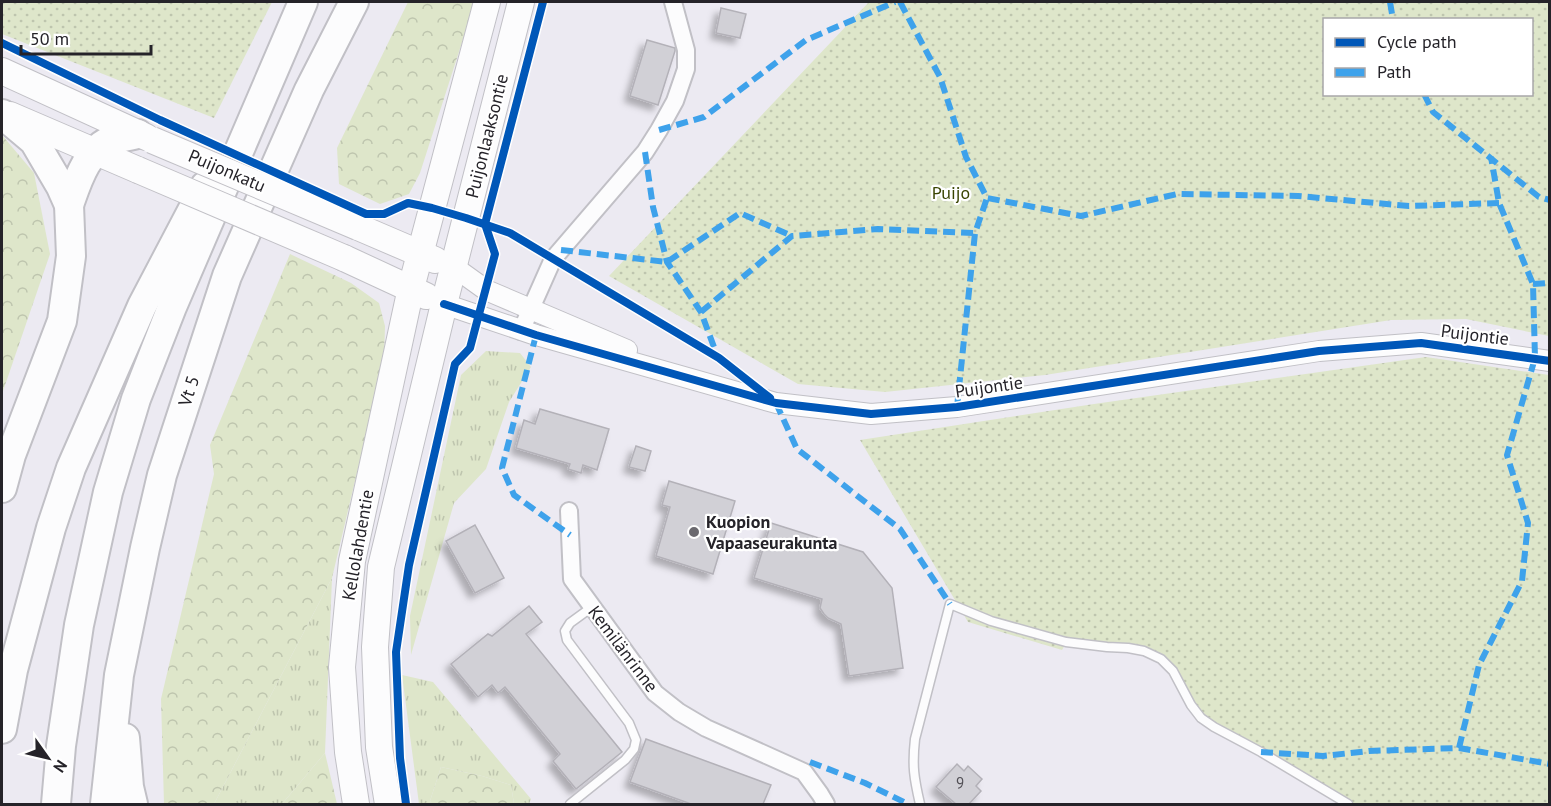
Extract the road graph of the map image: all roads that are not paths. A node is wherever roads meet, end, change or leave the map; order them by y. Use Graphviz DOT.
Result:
graph roads {
  1 [pos="354,2"];
  2 [pos="487,2"];
  3 [pos="520,2"];
  4 [pos="673,2"];
  5 [pos="300,7"];
  6 [pos="2,71"];
  7 [pos="2,113"];
  8 [pos="145,137"];
  9 [pos="96,151"];
  10 [pos="69,206"];
  11 [pos="421,255"];
  12 [pos="454,267"];
  13 [pos="411,288"];
  14 [pos="444,304"];
  15 [pos="531,309"];
  16 [pos="521,331"];
  17 [pos="1550,361"];
  18 [pos="701,382"];
  19 [pos="2,488"];
  20 [pos="569,511"];
  21 [pos="592,607"];
  22 [pos="119,675"];
  23 [pos="2,729"];
  24 [pos="56,804"];
  25 [pos="105,804"];
  26 [pos="133,804"];
  27 [pos="356,804"];
  28 [pos="388,804"];
  29 [pos="570,804"];
  30 [pos="826,804"];
  31 [pos="920,804"];
  32 [pos="1348,804"];
  1 -- 22 [label="highway, Vt 5"];
  2 -- 11 [label="main road, Puijonlaaksontie"];
  3 -- 12 [label="main road, Puijonlaaksontie"];
  4 -- 15 [label="street"];
  5 -- 23 [label="highway"];
  5 -- 24 [label="highway"];
  6 -- 8 [label="main road, Puijonkatu"];
  7 -- 9 [label="main road, Puijonkatu"];
  7 -- 10 [label="highway"];
  8 -- 9 [label="highway"];
  8 -- 11 [label="main road, Puijonkatu, bridge"];
  9 -- 10 [label="highway"];
  9 -- 13 [label="main road, Puijonkatu, bridge"];
  10 -- 19 [label="highway"];
  11 -- 12 [label="main road, Puijonkatu"];
  11 -- 13 [label="main road, Puijonlaaksontie"];
  12 -- 14 [label="main road, Puijonlaaksontie"];
  12 -- 15 [label="street, Puijontie"];
  13 -- 14 [label="main road, Puijonkatu"];
  13 -- 27 [label="main road, Kellolahdentie"];
  14 -- 16 [label="street, Puijontie"];
  14 -- 28 [label="main road, Kellolahdentie"];
  15 -- 16 [label="street"];
  15 -- 18 [label="street, Puijontie"];
  16 -- 18 [label="street, Puijontie"];
  17 -- 18 [label="street, Puijontie"];
  20 -- 21 [label="street, Kemilänrinne"];
  21 -- 29 [label="lane"];
  21 -- 30 [label="street, Kemilänrinne"];
  22 -- 25 [label="highway, Vt 5"];
  22 -- 26 [label="highway"];
  31 -- 32 [label="lane"];
}
